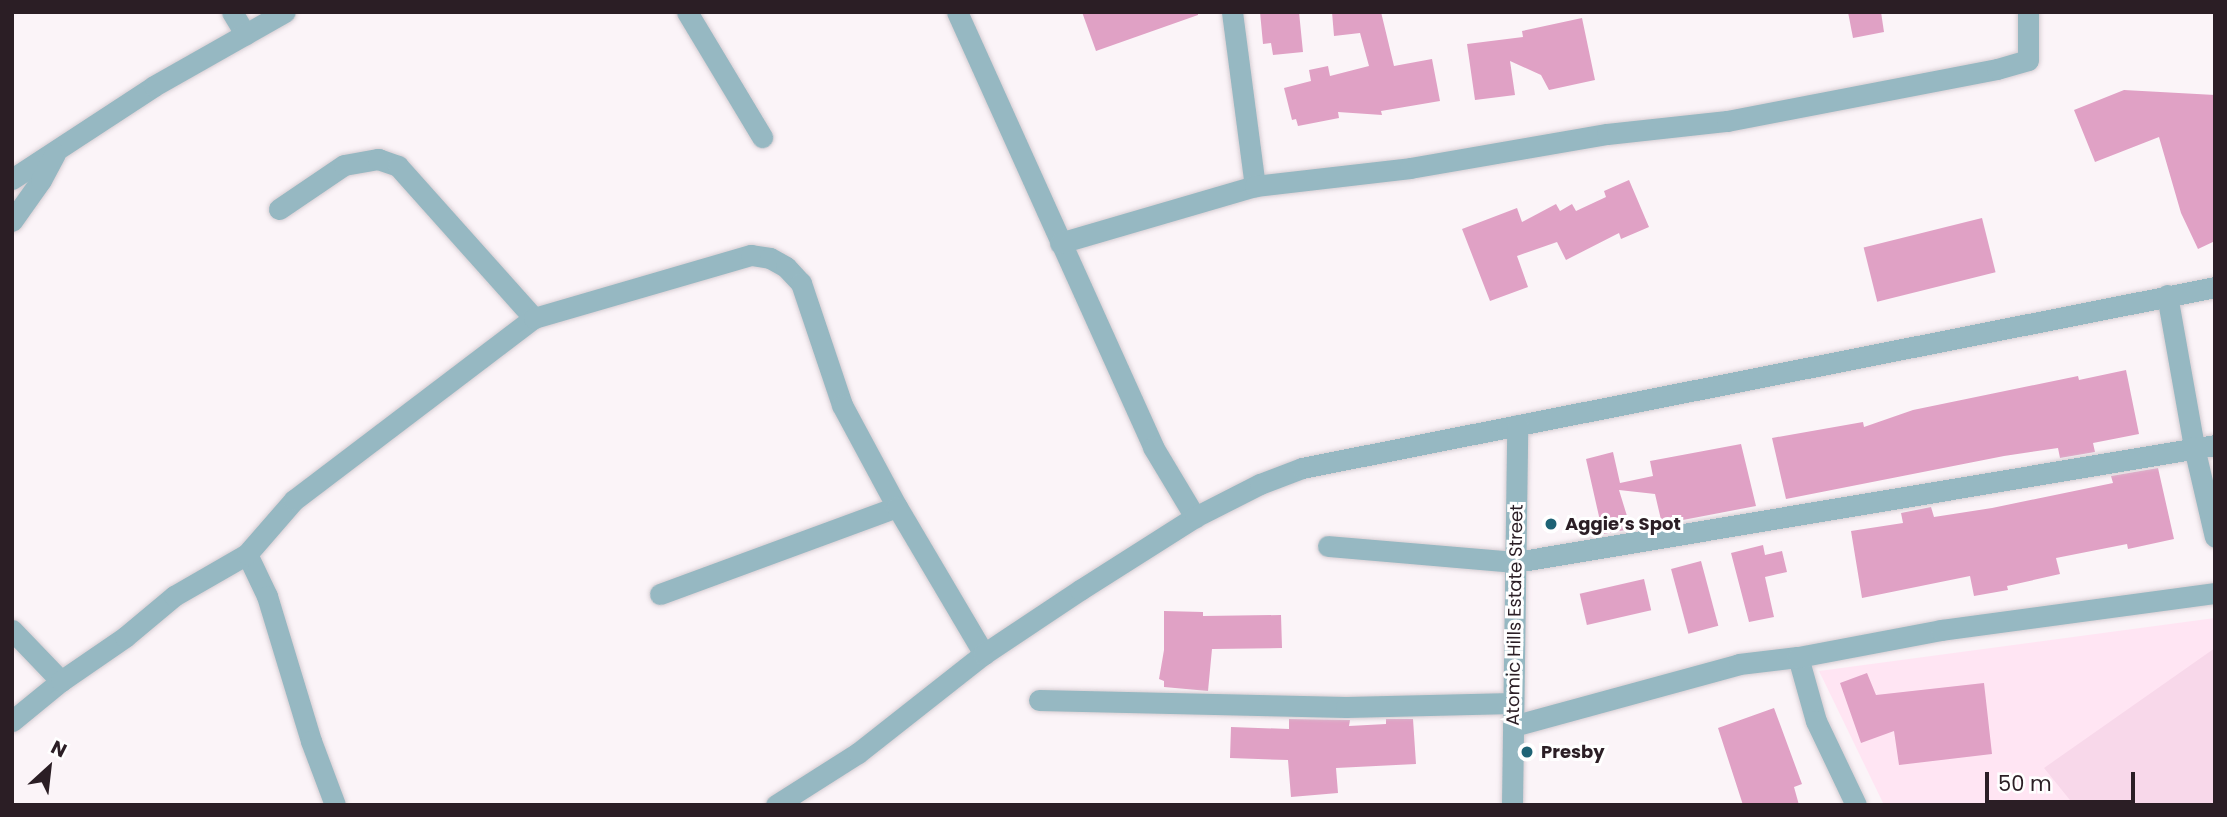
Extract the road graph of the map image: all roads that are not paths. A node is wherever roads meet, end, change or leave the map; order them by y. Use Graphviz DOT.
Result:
graph roads {
  1 [pos="232,12"];
  2 [pos="285,12"];
  3 [pos="687,12"];
  4 [pos="957,12"];
  5 [pos="1231,12"];
  6 [pos="2028,12"];
  7 [pos="245,34"];
  8 [pos="762,137"];
  9 [pos="55,153"];
  10 [pos="12,179"];
  11 [pos="1255,186"];
  12 [pos="279,209"];
  13 [pos="12,221"];
  14 [pos="1060,243"];
  15 [pos="2215,287"];
  16 [pos="2167,295"];
  17 [pos="534,318"];
  18 [pos="1517,425"];
  19 [pos="2204,446"];
  20 [pos="897,507"];
  21 [pos="1195,517"];
  22 [pos="2215,537"];
  23 [pos="1328,546"];
  24 [pos="247,554"];
  25 [pos="1516,562"];
  26 [pos="2215,593"];
  27 [pos="660,594"];
  28 [pos="12,630"];
  29 [pos="984,654"];
  30 [pos="1798,657"];
  31 [pos="61,681"];
  32 [pos="1039,699"];
  33 [pos="1513,703"];
  34 [pos="12,721"];
  35 [pos="1513,726"];
  36 [pos="335,805"];
  37 [pos="776,805"];
  38 [pos="1512,805"];
  39 [pos="1856,805"];
  1 -- 7 [label="street"];
  2 -- 7 [label="street"];
  3 -- 8 [label="street"];
  4 -- 14 [label="street"];
  5 -- 11 [label="street"];
  6 -- 11 [label="street"];
  7 -- 9 [label="street"];
  9 -- 10 [label="street"];
  9 -- 13 [label="street"];
  11 -- 14 [label="street"];
  12 -- 17 [label="street"];
  14 -- 21 [label="street"];
  15 -- 16 [label="street"];
  16 -- 18 [label="street"];
  16 -- 19 [label="street"];
  17 -- 20 [label="street"];
  17 -- 24 [label="street"];
  18 -- 21 [label="street"];
  18 -- 25 [label="street, Atomic Hills Estate Street"];
  19 -- 22 [label="street"];
  19 -- 25 [label="street"];
  20 -- 27 [label="street"];
  20 -- 29 [label="street"];
  21 -- 29 [label="street"];
  23 -- 25 [label="street"];
  24 -- 31 [label="street"];
  24 -- 36 [label="street"];
  25 -- 33 [label="street, Atomic Hills Estate Street"];
  26 -- 30 [label="street"];
  28 -- 31 [label="street"];
  29 -- 37 [label="street"];
  30 -- 35 [label="street"];
  30 -- 39 [label="street"];
  31 -- 34 [label="street"];
  32 -- 33 [label="street"];
  33 -- 35 [label="street, Atomic Hills Estate Street"];
  35 -- 38 [label="street, Atomic Hills Estate Street"];
}
